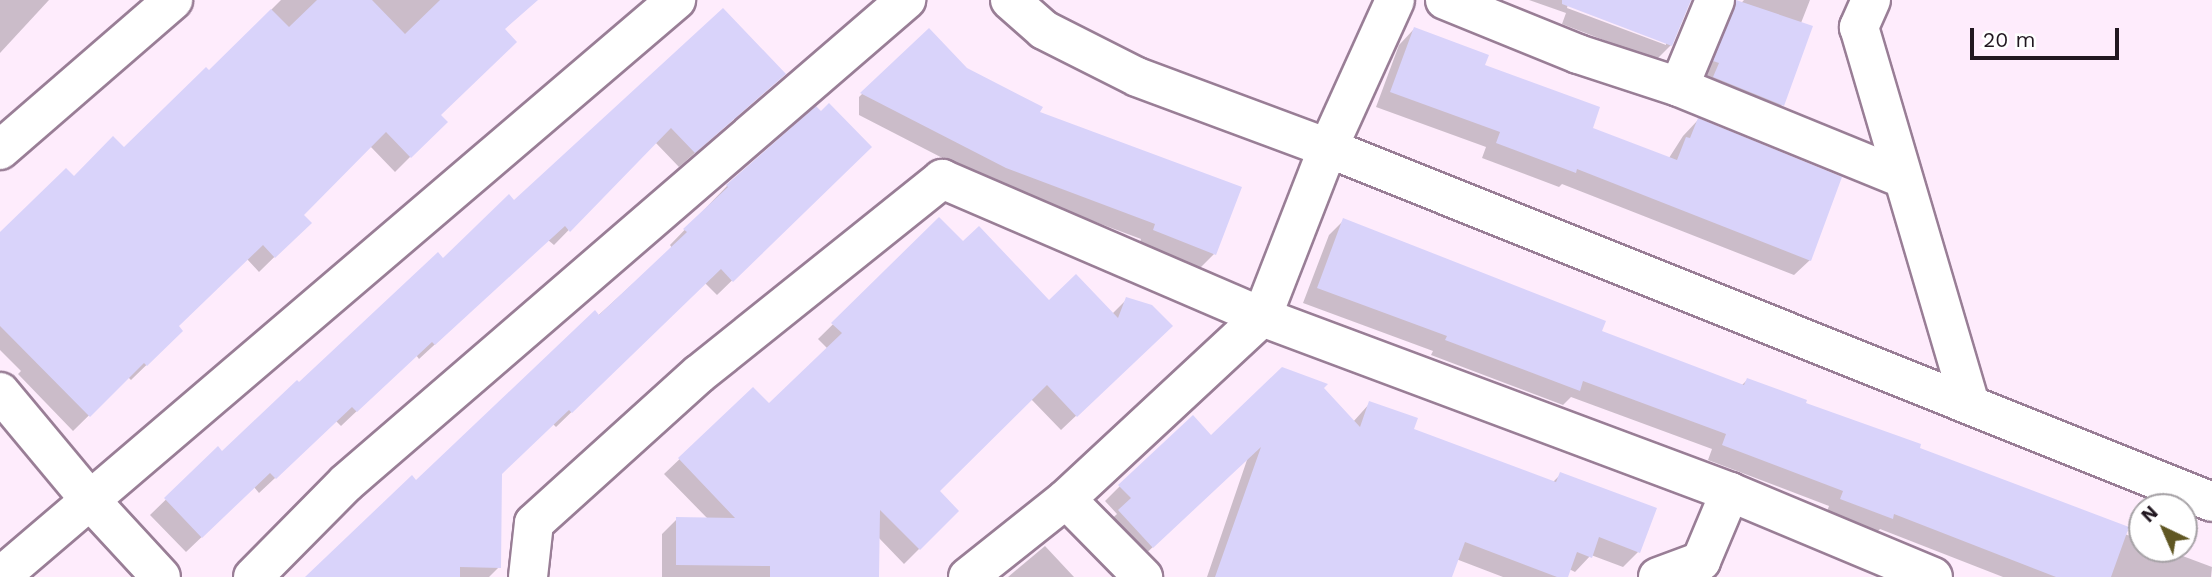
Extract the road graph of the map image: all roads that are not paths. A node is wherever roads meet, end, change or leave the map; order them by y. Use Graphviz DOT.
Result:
graph roads {
  1 [pos="173,0"];
  2 [pos="676,0"];
  3 [pos="906,0"];
  4 [pos="1010,0"];
  5 [pos="1395,0"];
  6 [pos="1445,0"];
  7 [pos="1715,0"];
  8 [pos="1871,0"];
  9 [pos="1679,88"];
  10 [pos="1328,148"];
  11 [pos="0,150"];
  12 [pos="1902,178"];
  13 [pos="1262,317"];
  14 [pos="0,392"];
  15 [pos="1970,404"];
  16 [pos="1730,492"];
  17 [pos="89,499"];
  18 [pos="1066,499"];
  19 [pos="2212,502"];
  20 [pos="0,577"];
  21 [pos="160,577"];
  22 [pos="253,577"];
  23 [pos="528,577"];
  24 [pos="968,577"];
  25 [pos="1143,577"];
  26 [pos="1658,577"];
  27 [pos="1933,577"];
  1 -- 11 [label="street"];
  2 -- 17 [label="street"];
  3 -- 22 [label="street"];
  4 -- 10 [label="street"];
  5 -- 10 [label="street"];
  6 -- 9 [label="street"];
  7 -- 9 [label="street"];
  8 -- 12 [label="street"];
  9 -- 12 [label="street"];
  10 -- 13 [label="street"];
  10 -- 15 [label="street"];
  12 -- 15 [label="street"];
  13 -- 16 [label="street"];
  13 -- 18 [label="street"];
  13 -- 23 [label="street"];
  14 -- 17 [label="street"];
  15 -- 19 [label="street"];
  16 -- 26 [label="street"];
  16 -- 27 [label="street"];
  17 -- 20 [label="street"];
  17 -- 21 [label="street"];
  18 -- 24 [label="street"];
  18 -- 25 [label="street"];
}
